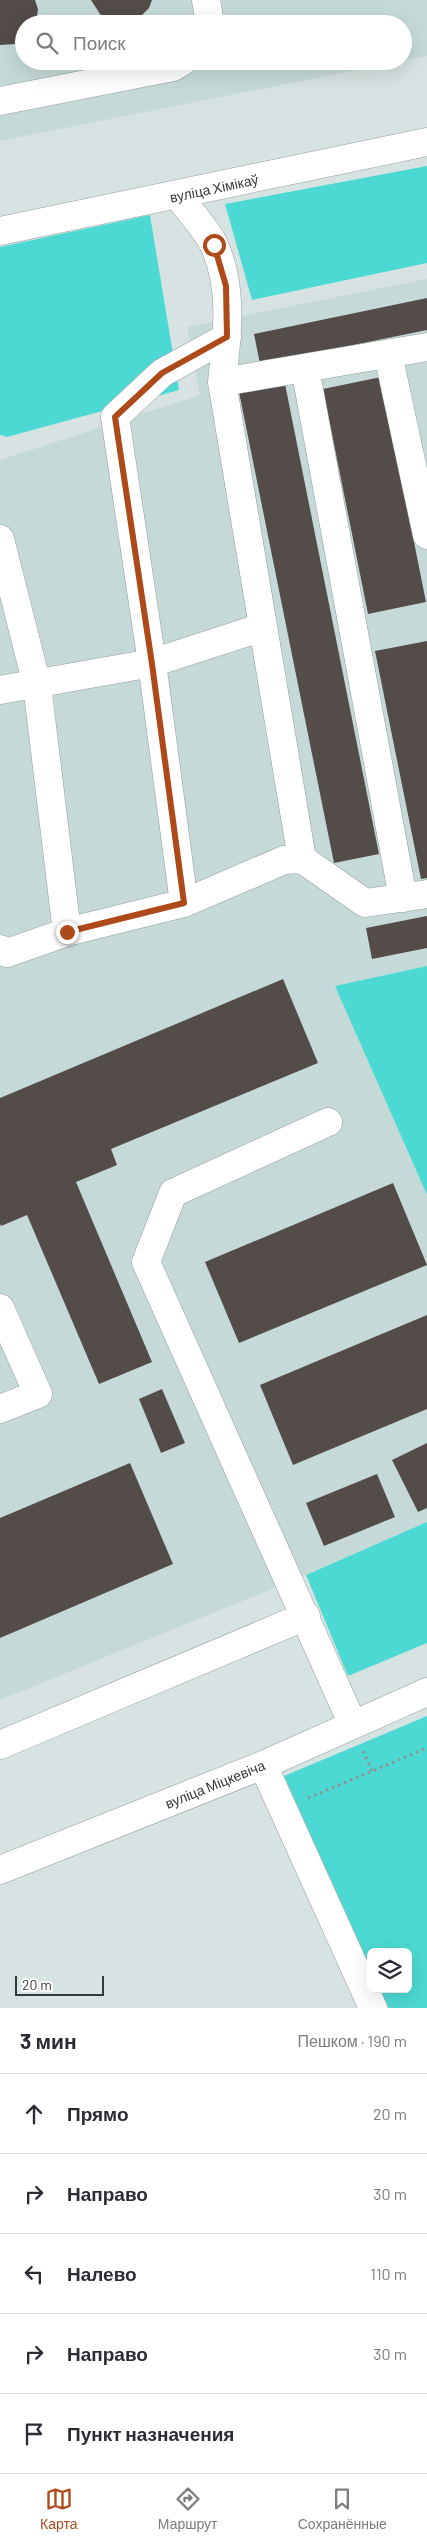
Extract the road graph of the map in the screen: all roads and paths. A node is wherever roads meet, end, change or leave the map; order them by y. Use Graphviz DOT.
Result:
graph roads {
  1 [pos="206,0"];
  2 [pos="208,15"];
  3 [pos="158,70"];
  4 [pos="0,101"];
  5 [pos="427,142"];
  6 [pos="178,196"];
  7 [pos="0,231"];
  8 [pos="227,337"];
  9 [pos="427,347"];
  10 [pos="388,354"];
  11 [pos="305,368"];
  12 [pos="222,382"];
  13 [pos="427,535"];
  14 [pos="0,538"];
  15 [pos="263,627"];
  16 [pos="152,664"];
  17 [pos="37,685"];
  18 [pos="0,690"];
  19 [pos="302,859"];
  20 [pos="415,896"];
  21 [pos="184,903"];
  22 [pos="67,932"];
  23 [pos="0,949"];
  24 [pos="328,1122"];
  25 [pos="0,1308"];
  26 [pos="0,1409"];
  27 [pos="306,1616"];
  28 [pos="427,1692"];
  29 [pos="353,1725"];
  30 [pos="0,1744"];
  31 [pos="427,1748"];
  32 [pos="263,1765"];
  33 [pos="282,1809"];
  34 [pos="0,1870"];
  35 [pos="373,2008"];
  1 -- 2 [label="street"];
  3 -- 4 [label="street"];
  5 -- 6 [label="street, вуліца Хімікаў"];
  6 -- 7 [label="street, вуліца Хімікаў"];
  6 -- 8 [label="street"];
  8 -- 12 [label="street"];
  8 -- 16 [label="street"];
  9 -- 10 [label="street"];
  10 -- 11 [label="street"];
  10 -- 13 [label="street"];
  11 -- 12 [label="street"];
  11 -- 20 [label="street"];
  12 -- 15 [label="street"];
  14 -- 17 [label="street"];
  15 -- 16 [label="street"];
  15 -- 19 [label="street"];
  16 -- 17 [label="street"];
  16 -- 21 [label="street"];
  17 -- 18 [label="street"];
  17 -- 22 [label="street"];
  19 -- 20 [label="street"];
  19 -- 21 [label="street"];
  21 -- 22 [label="street"];
  22 -- 23 [label="street"];
  24 -- 27 [label="street"];
  25 -- 26 [label="street"];
  27 -- 29 [label="street"];
  27 -- 30 [label="street"];
  28 -- 29 [label="street, вуліца Міцкевіча"];
  29 -- 32 [label="street, вуліца Міцкевіча"];
  31 -- 33 [label="path"];
  32 -- 33 [label="street"];
  32 -- 34 [label="street, вуліца Міцкевіча"];
  33 -- 35 [label="street"];
}
